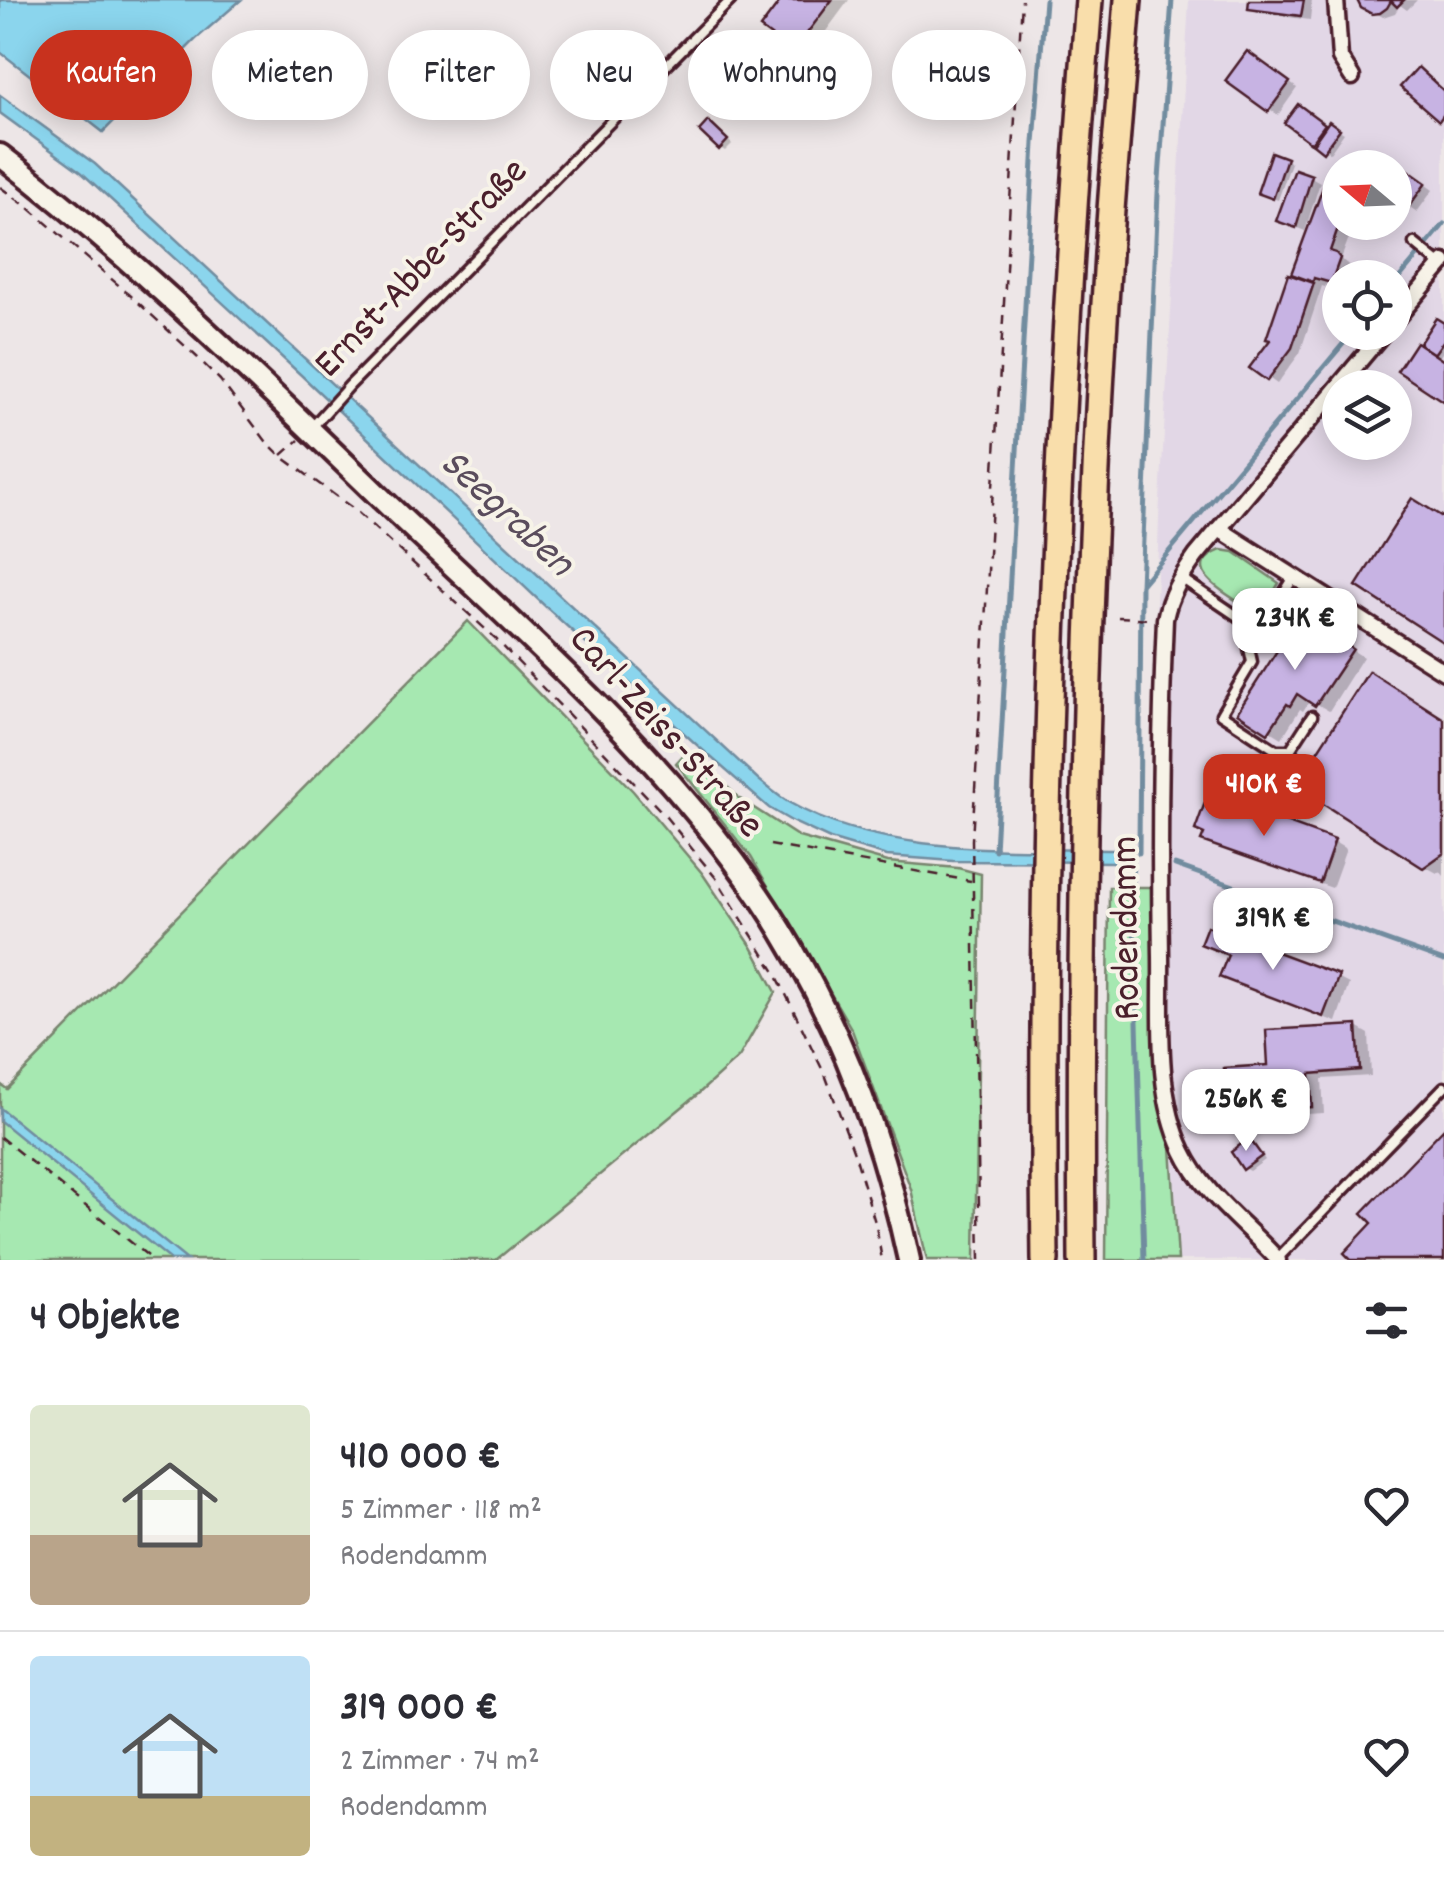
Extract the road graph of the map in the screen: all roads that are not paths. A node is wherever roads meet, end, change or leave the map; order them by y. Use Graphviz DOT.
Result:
graph roads {
  1 [pos="731,0"];
  2 [pos="1089,0"];
  3 [pos="1128,0"];
  4 [pos="1336,0"];
  5 [pos="1352,78"];
  6 [pos="0,154"];
  7 [pos="1414,243"];
  8 [pos="1439,261"];
  9 [pos="1412,297"];
  10 [pos="1369,350"];
  11 [pos="310,430"];
  12 [pos="1220,529"];
  13 [pos="1180,578"];
  14 [pos="1294,578"];
  15 [pos="1243,620"];
  16 [pos="1444,672"];
  17 [pos="1312,716"];
  18 [pos="1444,1087"];
  19 [pos="1278,1259"];
  20 [pos="908,1260"];
  21 [pos="1044,1260"];
  22 [pos="1082,1260"];
  1 -- 11 [label="lane, Ernst-Abbe-Straße"];
  2 -- 21 [label="highway"];
  3 -- 22 [label="highway"];
  4 -- 5 [label="street"];
  6 -- 11 [label="main road, Carl-Zeiss-Straße"];
  7 -- 8 [label="lane"];
  8 -- 9 [label="street"];
  10 -- 12 [label="street, Rodendamm"];
  11 -- 20 [label="main road, Carl-Zeiss-Straße"];
  12 -- 13 [label="street, Rodendamm"];
  12 -- 14 [label="street"];
  13 -- 15 [label="lane"];
  13 -- 19 [label="street, Rodendamm"];
  14 -- 15 [label="lane"];
  14 -- 16 [label="street"];
  15 -- 17 [label="lane"];
  18 -- 19 [label="lane"];
}
